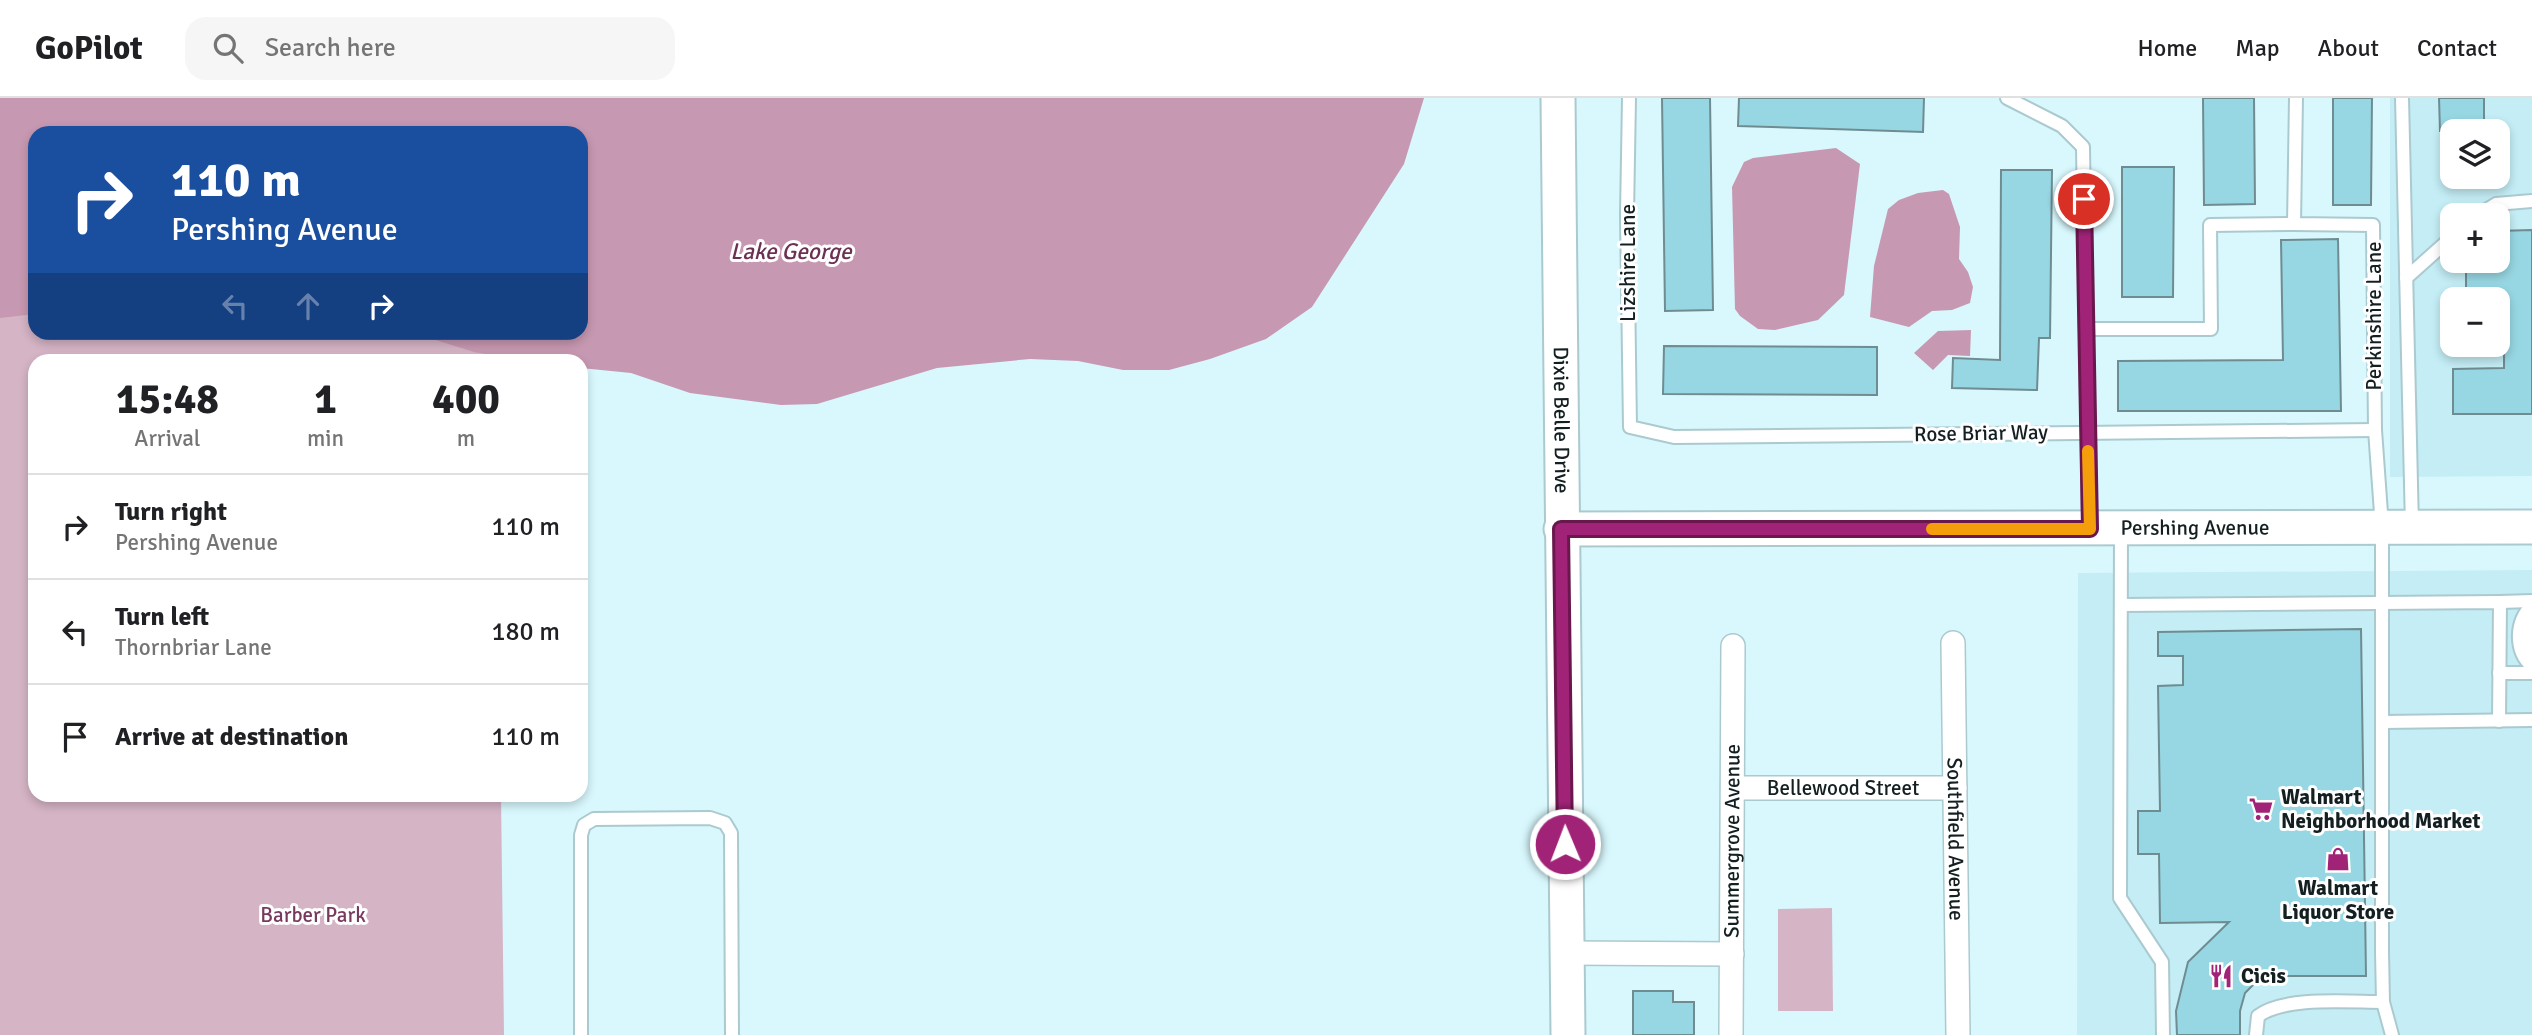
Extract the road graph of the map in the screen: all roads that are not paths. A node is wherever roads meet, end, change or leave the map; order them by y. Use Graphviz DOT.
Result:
graph roads {
  1 [pos="1558,98"];
  2 [pos="1629,98"];
  3 [pos="2007,98"];
  4 [pos="2296,98"];
  5 [pos="2402,98"];
  6 [pos="2532,201"];
  7 [pos="2503,203"];
  8 [pos="2294,224"];
  9 [pos="2440,248"];
  10 [pos="2406,278"];
  11 [pos="2087,329"];
  12 [pos="1630,427"];
  13 [pos="2375,430"];
  14 [pos="2088,432"];
  15 [pos="2397,527"];
  16 [pos="2532,527"];
  17 [pos="1561,529"];
  18 [pos="2105,529"];
  19 [pos="2500,602"];
  20 [pos="2382,603"];
  21 [pos="2532,604"];
  22 [pos="2121,605"];
  23 [pos="2532,620"];
  24 [pos="1953,643"];
  25 [pos="1733,646"];
  26 [pos="2532,657"];
  27 [pos="2532,666"];
  28 [pos="2499,673"];
  29 [pos="2532,673"];
  30 [pos="2499,720"];
  31 [pos="2532,720"];
  32 [pos="2383,722"];
  33 [pos="1733,788"];
  34 [pos="1955,788"];
  35 [pos="1567,953"];
  36 [pos="1732,954"];
  37 [pos="2383,1002"];
  38 [pos="581,1035"];
  39 [pos="732,1035"];
  40 [pos="1568,1035"];
  41 [pos="1731,1035"];
  42 [pos="1958,1035"];
  43 [pos="2163,1035"];
  44 [pos="2256,1035"];
  45 [pos="2392,1035"];
  1 -- 17 [label="street, Dixie Belle Drive"];
  2 -- 12 [label="lane, Lizshire Lane"];
  3 -- 11 [label="lane"];
  4 -- 8 [label="lane"];
  5 -- 10 [label="lane"];
  6 -- 7 [label="lane"];
  8 -- 11 [label="lane"];
  8 -- 13 [label="lane, Perkinshire Lane"];
  9 -- 10 [label="lane"];
  10 -- 15 [label="lane"];
  11 -- 14 [label="lane"];
  12 -- 14 [label="lane, Rose Briar Way"];
  13 -- 14 [label="lane, Rose Briar Way"];
  13 -- 15 [label="lane, Perkinshire Lane"];
  14 -- 18 [label="lane"];
  15 -- 16 [label="street, Pershing Avenue"];
  15 -- 18 [label="street, Pershing Avenue"];
  15 -- 20 [label="lane"];
  17 -- 18 [label="street, Pershing Avenue"];
  17 -- 35 [label="street, Dixie Belle Drive"];
  18 -- 22 [label="lane"];
  19 -- 20 [label="lane"];
  19 -- 21 [label="lane"];
  19 -- 28 [label="lane"];
  20 -- 22 [label="lane"];
  20 -- 32 [label="lane"];
  21 -- 27 [label="lane"];
  22 -- 43 [label="lane"];
  23 -- 26 [label="lane"];
  24 -- 34 [label="street, Southfield Avenue"];
  25 -- 33 [label="street, Summergrove Avenue"];
  28 -- 29 [label="lane"];
  28 -- 30 [label="lane"];
  30 -- 31 [label="lane"];
  30 -- 32 [label="lane"];
  32 -- 37 [label="lane"];
  33 -- 34 [label="street, Bellewood Street"];
  33 -- 36 [label="street, Summergrove Avenue"];
  34 -- 42 [label="street, Southfield Avenue"];
  35 -- 36 [label="street"];
  35 -- 40 [label="street, Dixie Belle Drive"];
  36 -- 41 [label="street, Summergrove Avenue"];
  37 -- 44 [label="lane"];
  37 -- 45 [label="lane"];
  38 -- 39 [label="lane"];
}
